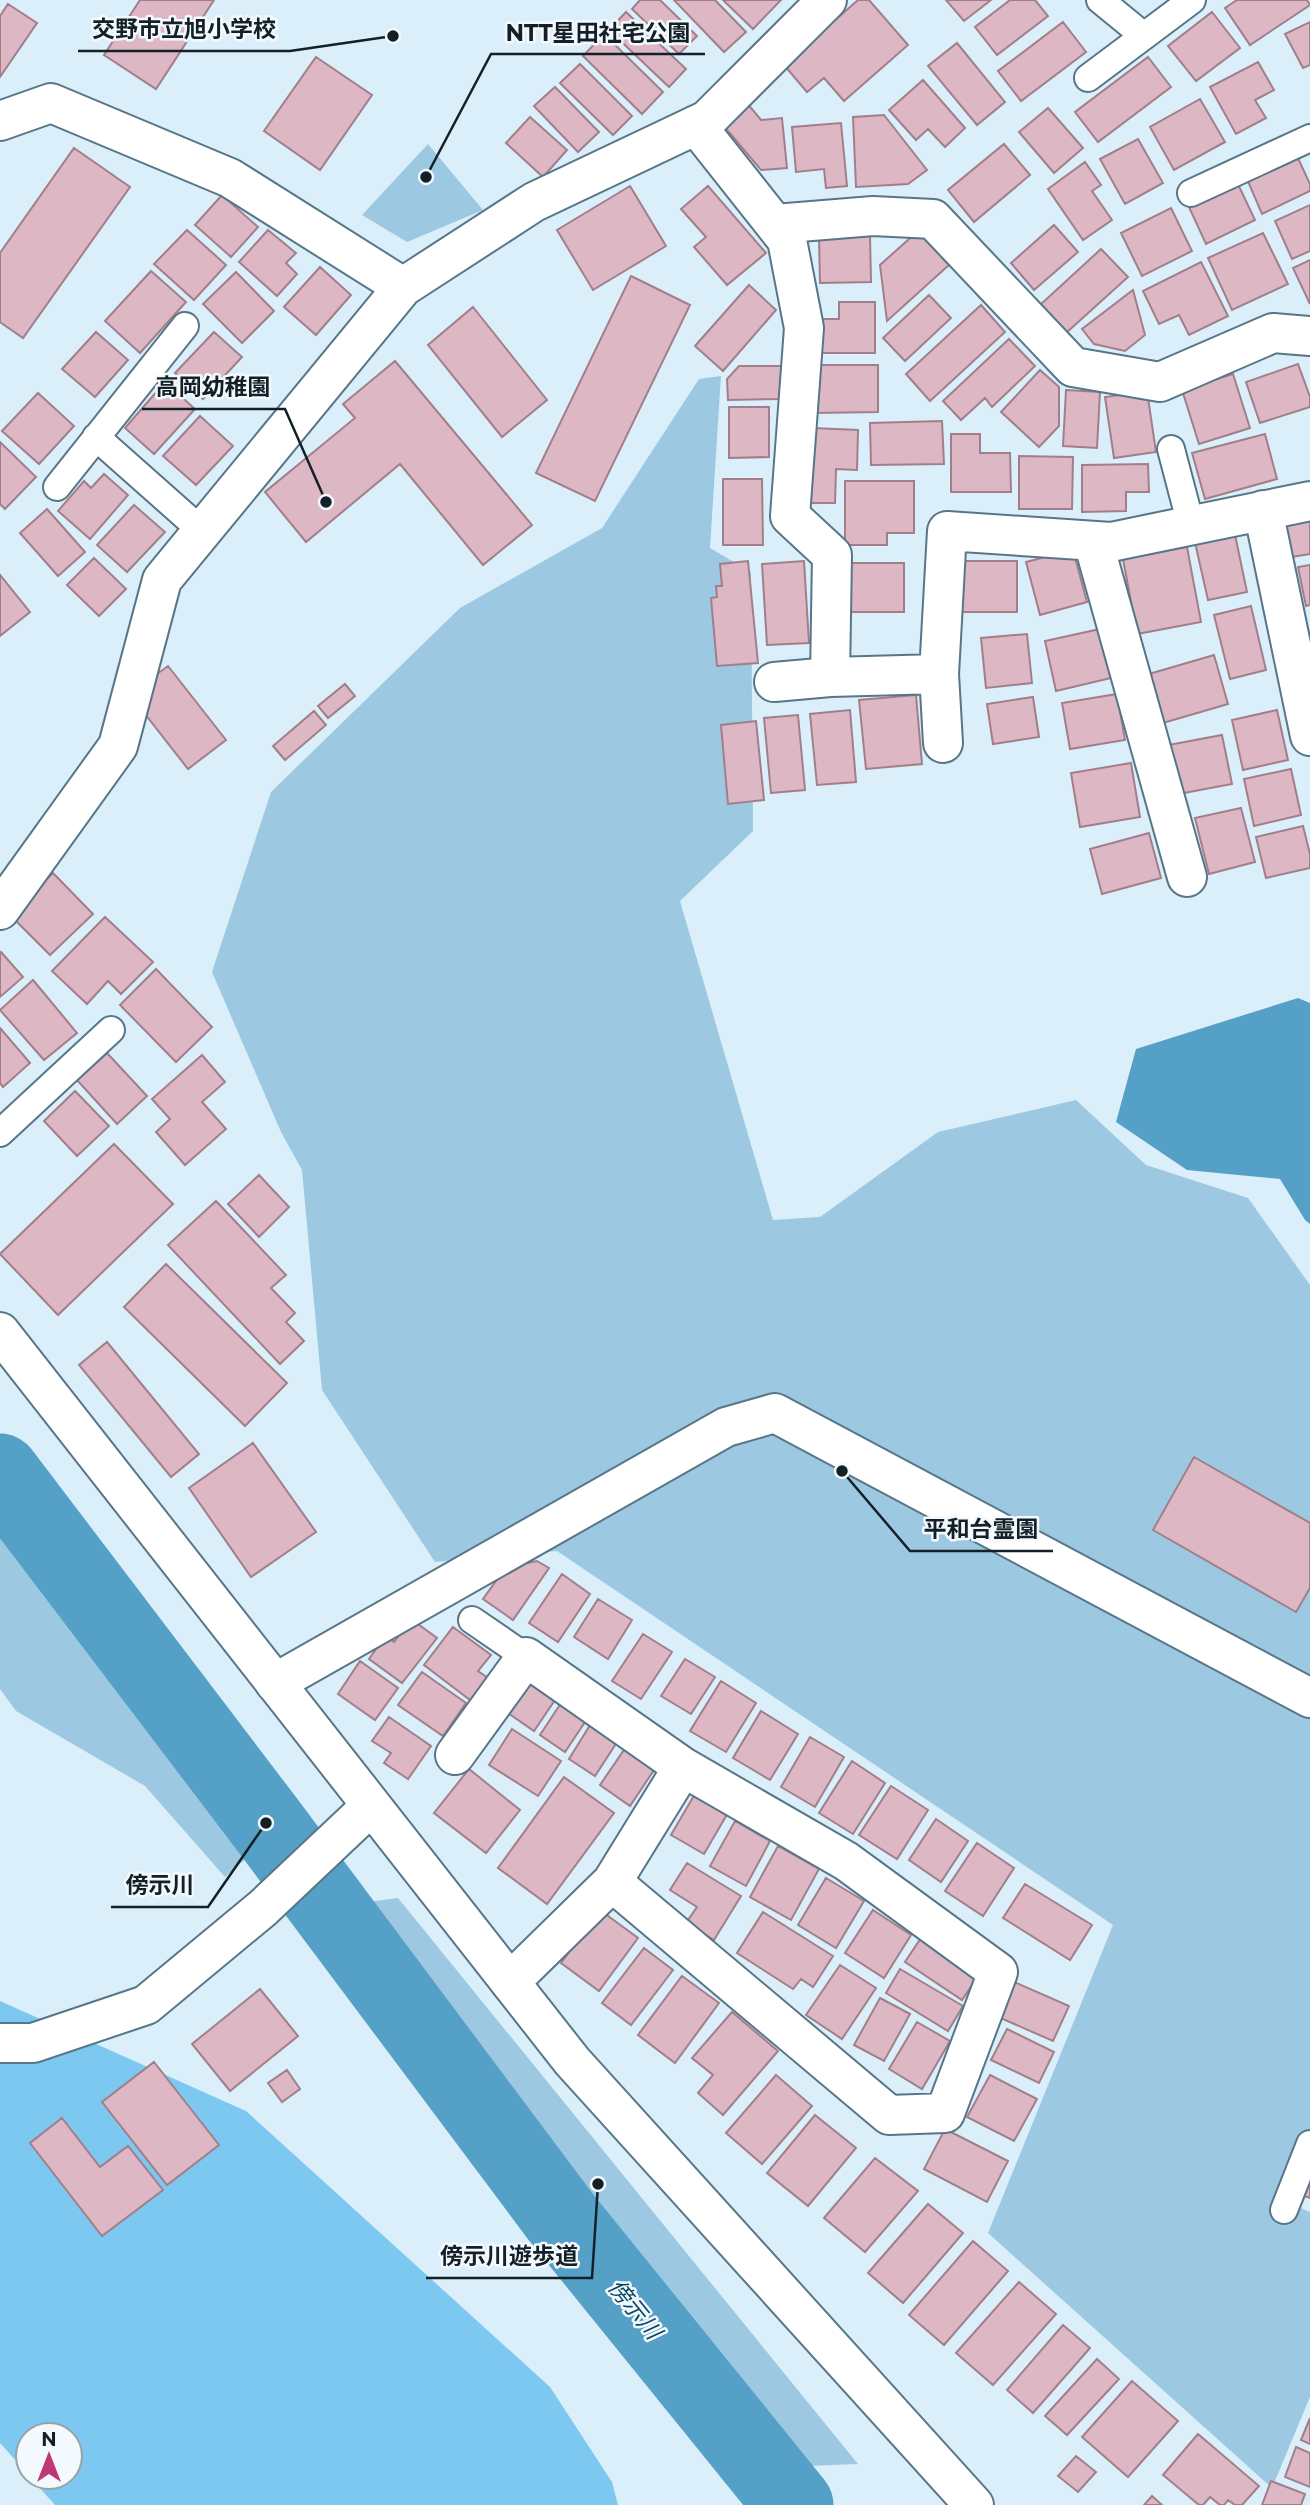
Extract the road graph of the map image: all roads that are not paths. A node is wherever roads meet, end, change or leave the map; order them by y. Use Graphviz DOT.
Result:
graph roads {
  1 [pos="827,0"];
  2 [pos="1100,0"];
  3 [pos="1192,0"];
  4 [pos="1144,36"];
  5 [pos="1088,78"];
  6 [pos="0,121"];
  7 [pos="696,125"];
  8 [pos="1310,138"];
  9 [pos="1191,193"];
  10 [pos="775,224"];
  11 [pos="403,287"];
  12 [pos="185,326"];
  13 [pos="1310,336"];
  14 [pos="96,437"];
  15 [pos="1171,449"];
  16 [pos="57,487"];
  17 [pos="1310,501"];
  18 [pos="1263,510"];
  19 [pos="1191,525"];
  20 [pos="202,531"];
  21 [pos="1093,541"];
  22 [pos="939,674"];
  23 [pos="830,677"];
  24 [pos="774,682"];
  25 [pos="1310,736"];
  26 [pos="943,743"];
  27 [pos="1187,877"];
  28 [pos="0,910"];
  29 [pos="111,1030"];
  30 [pos="0,1133"];
  31 [pos="0,1332"];
  32 [pos="472,1620"];
  33 [pos="526,1657"];
  34 [pos="275,1683"];
  35 [pos="1310,1698"];
  36 [pos="455,1755"];
  37 [pos="683,1767"];
  38 [pos="371,1806"];
  39 [pos="612,1882"];
  40 [pos="510,1982"];
  41 [pos="0,2043"];
  42 [pos="1310,2144"];
  43 [pos="1284,2210"];
  44 [pos="974,2505"];
  1 -- 7 [label="street"];
  2 -- 4 [label="lane"];
  3 -- 4 [label="lane"];
  4 -- 5 [label="lane"];
  6 -- 11 [label="street"];
  7 -- 10 [label="street"];
  7 -- 11 [label="street"];
  8 -- 9 [label="lane"];
  10 -- 13 [label="street"];
  10 -- 23 [label="street"];
  11 -- 20 [label="street"];
  12 -- 14 [label="lane"];
  14 -- 16 [label="lane"];
  14 -- 20 [label="lane"];
  15 -- 19 [label="lane"];
  17 -- 18 [label="street"];
  18 -- 19 [label="street"];
  18 -- 25 [label="street"];
  19 -- 21 [label="street"];
  20 -- 28 [label="street"];
  21 -- 22 [label="street"];
  21 -- 27 [label="street"];
  22 -- 23 [label="street"];
  22 -- 26 [label="street"];
  23 -- 24 [label="street"];
  29 -- 30 [label="lane"];
  31 -- 34 [label="street"];
  32 -- 33 [label="lane"];
  33 -- 36 [label="street"];
  33 -- 37 [label="street"];
  34 -- 35 [label="street"];
  34 -- 38 [label="street"];
  37 -- 39 [label="street"];
  37 -- 39 [label="street"];
  38 -- 40 [label="street"];
  38 -- 41 [label="street"];
  39 -- 40 [label="street"];
  40 -- 44 [label="street"];
  42 -- 43 [label="lane"];
}
